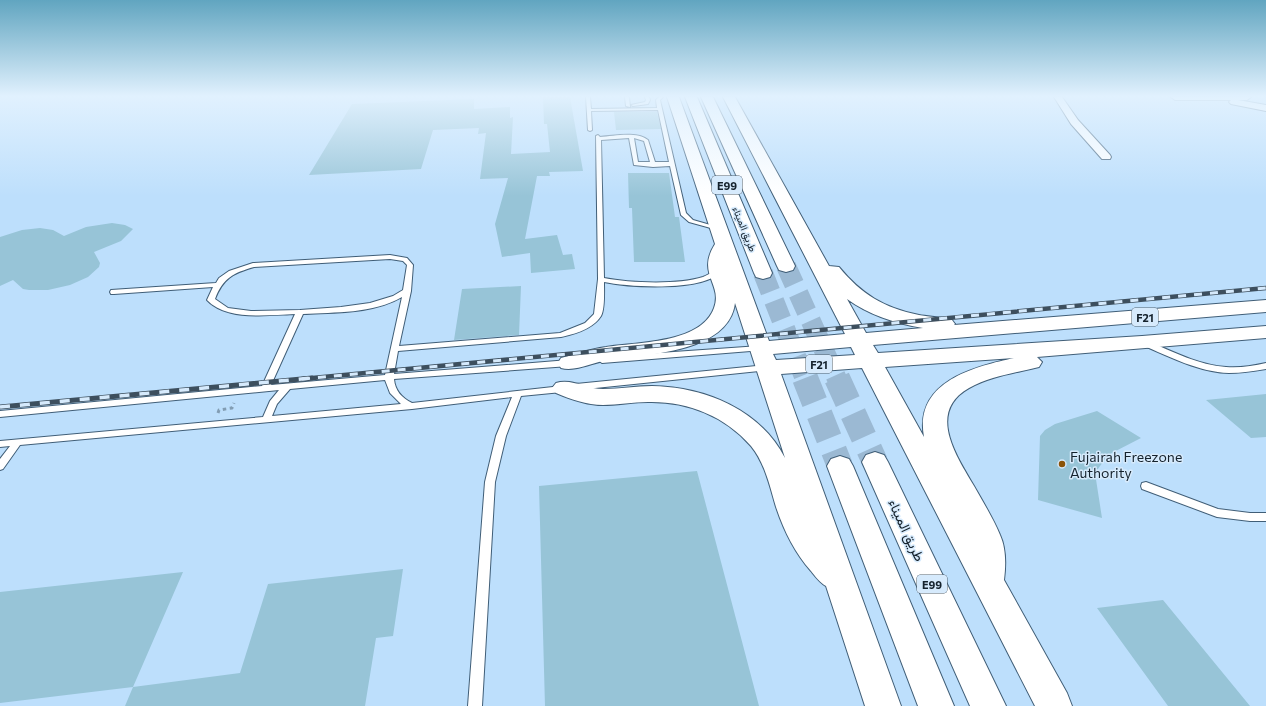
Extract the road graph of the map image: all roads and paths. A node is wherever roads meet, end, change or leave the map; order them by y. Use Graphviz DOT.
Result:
graph roads {
  1 [pos="664,130"];
  2 [pos="684,130"];
  3 [pos="703,130"];
  4 [pos="722,130"];
  5 [pos="748,130"];
  6 [pos="1081,130"];
  7 [pos="631,137"];
  8 [pos="1106,157"];
  9 [pos="672,164"];
  10 [pos="653,165"];
  11 [pos="721,236"];
  12 [pos="806,239"];
  13 [pos="786,266"];
  14 [pos="717,272"];
  15 [pos="762,273"];
  16 [pos="601,279"];
  17 [pos="215,285"];
  18 [pos="407,291"];
  19 [pos="114,292"];
  20 [pos="1266,306"];
  21 [pos="300,312"];
  22 [pos="1024,327"];
  23 [pos="1262,333"];
  24 [pos="1142,342"];
  25 [pos="1089,346"];
  26 [pos="395,349"];
  27 [pos="865,350"];
  28 [pos="764,358"];
  29 [pos="569,363"];
  30 [pos="1266,366"];
  31 [pos="389,377"];
  32 [pos="288,387"];
  33 [pos="564,388"];
  34 [pos="265,389"];
  35 [pos="238,391"];
  36 [pos="518,394"];
  37 [pos="412,406"];
  38 [pos="0,414"];
  39 [pos="266,419"];
  40 [pos="213,424"];
  41 [pos="18,442"];
  42 [pos="0,444"];
  43 [pos="875,462"];
  44 [pos="0,466"];
  45 [pos="840,466"];
  46 [pos="1146,486"];
  47 [pos="1266,517"];
  48 [pos="840,581"];
  49 [pos="988,581"];
  50 [pos="475,706"];
  51 [pos="883,706"];
  52 [pos="936,706"];
  53 [pos="988,706"];
  54 [pos="1054,706"];
  1 -- 9 [label="lane"];
  2 -- 11 [label="highway"];
  3 -- 15 [label="highway, طريق الميناء / E99"];
  4 -- 13 [label="highway, طريق الميناء / E99"];
  5 -- 12 [label="highway"];
  6 -- 8 [label="street"];
  7 -- 10 [label="lane"];
  7 -- 10 [label="lane"];
  7 -- 16 [label="lane"];
  9 -- 10 [label="lane"];
  9 -- 11 [label="lane"];
  11 -- 14 [label="highway"];
  11 -- 28 [label="highway"];
  12 -- 22 [label="highway"];
  12 -- 27 [label="highway"];
  14 -- 16 [label="lane"];
  14 -- 29 [label="highway"];
  16 -- 26 [label="lane"];
  17 -- 18 [label="lane"];
  17 -- 19 [label="lane"];
  17 -- 21 [label="lane"];
  18 -- 21 [label="lane"];
  18 -- 26 [label="lane"];
  20 -- 22 [label="highway, F21"];
  21 -- 34 [label="lane"];
  22 -- 27 [label="highway, F21"];
  23 -- 24 [label="highway, F21"];
  24 -- 25 [label="highway, F21"];
  24 -- 30 [label="lane"];
  25 -- 27 [label="highway, F21"];
  25 -- 49 [label="highway"];
  26 -- 31 [label="lane"];
  27 -- 28 [label="highway, F21"];
  27 -- 49 [label="highway"];
  28 -- 29 [label="lane"];
  28 -- 33 [label="lane"];
  28 -- 48 [label="highway"];
  29 -- 31 [label="lane"];
  31 -- 32 [label="lane"];
  31 -- 37 [label="lane"];
  32 -- 34 [label="lane"];
  32 -- 39 [label="lane"];
  33 -- 36 [label="lane"];
  33 -- 48 [label="highway"];
  34 -- 35 [label="lane"];
  35 -- 38 [label="lane"];
  35 -- 40 [label="path"];
  36 -- 37 [label="lane"];
  36 -- 50 [label="lane"];
  37 -- 39 [label="lane"];
  39 -- 40 [label="lane"];
  40 -- 41 [label="lane"];
  41 -- 42 [label="lane"];
  41 -- 44 [label="lane"];
  43 -- 53 [label="highway, طريق الميناء / E99"];
  45 -- 52 [label="highway"];
  46 -- 47 [label="lane"];
  48 -- 51 [label="highway"];
  49 -- 54 [label="highway"];
}
